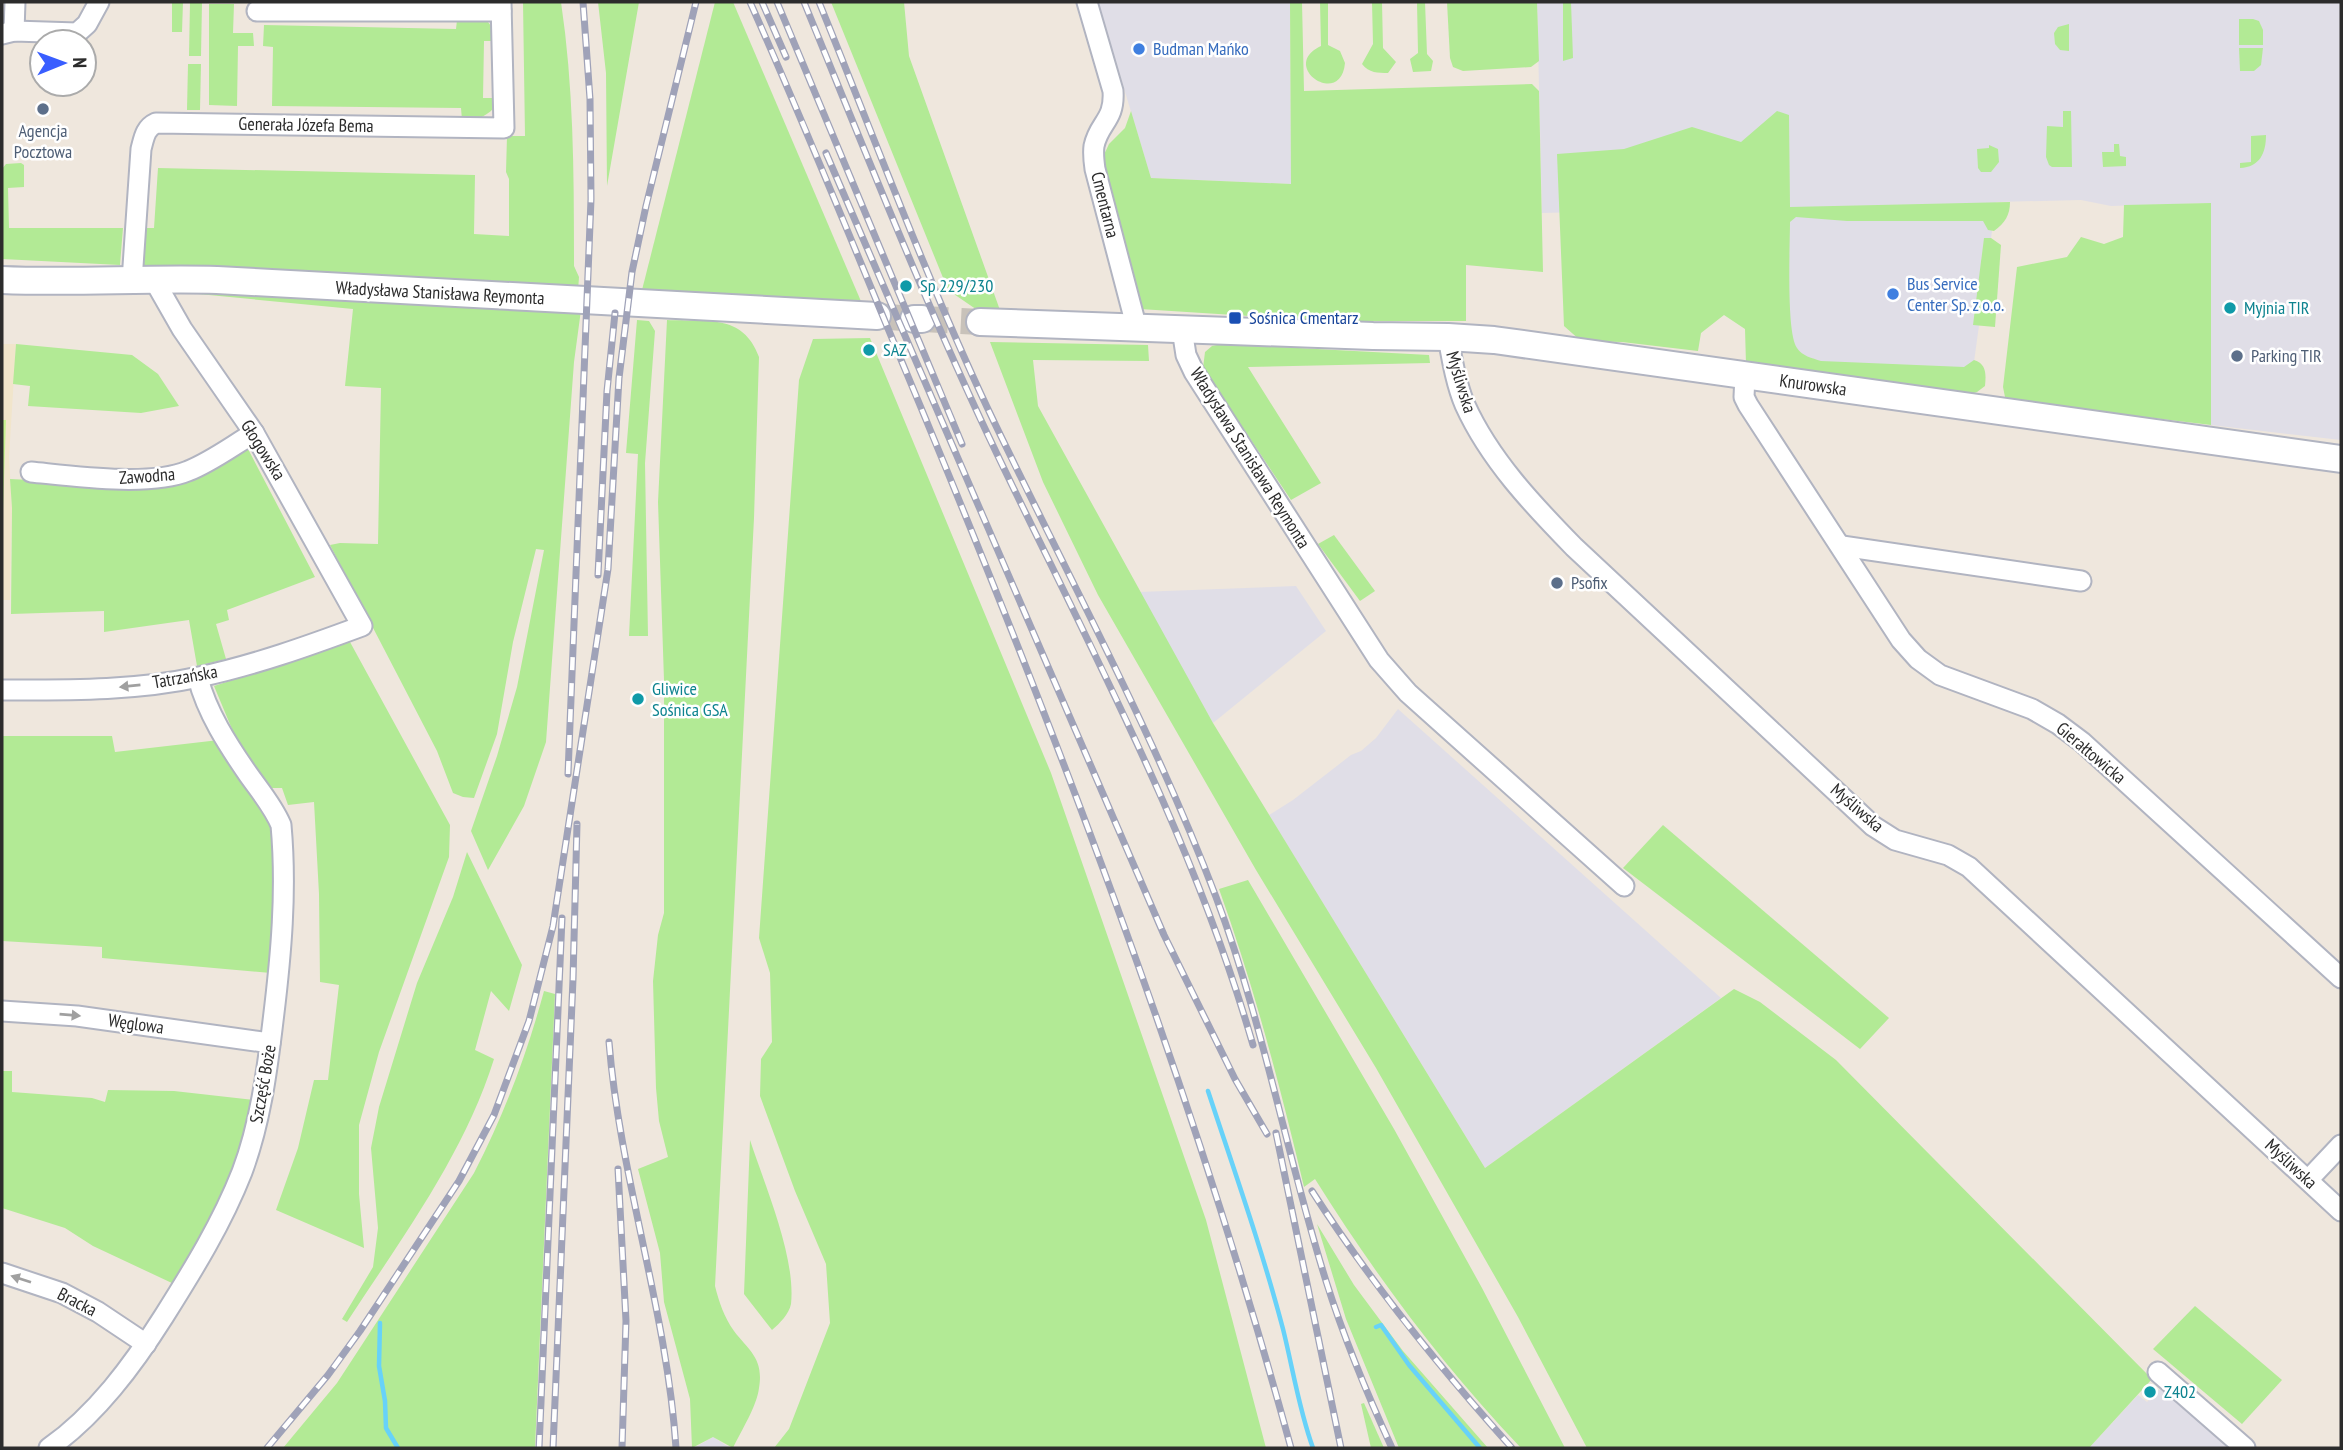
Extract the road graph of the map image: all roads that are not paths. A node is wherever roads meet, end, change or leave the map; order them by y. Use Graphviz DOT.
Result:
graph roads {
  1 [pos="15,2"];
  2 [pos="99,2"];
  3 [pos="1087,2"];
  4 [pos="501,6"];
  5 [pos="257,11"];
  6 [pos="8,33"];
  7 [pos="2,280"];
  8 [pos="143,281"];
  9 [pos="877,317"];
  10 [pos="980,322"];
  11 [pos="1137,329"];
  12 [pos="1182,330"];
  13 [pos="1448,337"];
  14 [pos="1745,375"];
  15 [pos="254,433"];
  16 [pos="2341,459"];
  17 [pos="31,472"];
  18 [pos="1842,546"];
  19 [pos="2081,581"];
  20 [pos="362,626"];
  21 [pos="198,678"];
  22 [pos="2,690"];
  23 [pos="1624,886"];
  24 [pos="2341,978"];
  25 [pos="2,1011"];
  26 [pos="270,1042"];
  27 [pos="2341,1145"];
  28 [pos="2308,1180"];
  29 [pos="2341,1211"];
  30 [pos="2,1273"];
  31 [pos="146,1344"];
  32 [pos="2158,1372"];
  33 [pos="50,1448"];
  34 [pos="2245,1448"];
  1 -- 6 [label="street"];
  2 -- 6 [label="street"];
  3 -- 11 [label="street, Cmentarna"];
  4 -- 5 [label="street, Generała Józefa Bema"];
  4 -- 8 [label="street, Generała Józefa Bema"];
  7 -- 8 [label="street, Władysława Stanisława Reymonta"];
  8 -- 9 [label="street, Władysława Stanisława Reymonta"];
  8 -- 15 [label="street, Głogowska"];
  10 -- 11 [label="street"];
  11 -- 12 [label="street"];
  12 -- 13 [label="street, Knurowska"];
  12 -- 23 [label="street, Władysława Stanisława Reymonta"];
  13 -- 14 [label="street, Knurowska"];
  13 -- 28 [label="street, Myśliwska"];
  14 -- 16 [label="street, Knurowska"];
  14 -- 18 [label="street, Gierałtowicka"];
  15 -- 17 [label="street, Zawodna"];
  15 -- 20 [label="street, Głogowska"];
  18 -- 19 [label="street"];
  18 -- 24 [label="street, Gierałtowicka"];
  20 -- 21 [label="street, Tatrzańska"];
  21 -- 22 [label="street, Tatrzańska, one-way"];
  21 -- 26 [label="street, Szczęść Boże"];
  25 -- 26 [label="street, Węglowa, one-way"];
  26 -- 31 [label="street, Szczęść Boże"];
  27 -- 28 [label="street"];
  28 -- 29 [label="street, Myśliwska"];
  31 -- 30 [label="street, Bracka, one-way"];
  31 -- 33 [label="street, Szczęść Boże"];
  32 -- 34 [label="street"];
}
